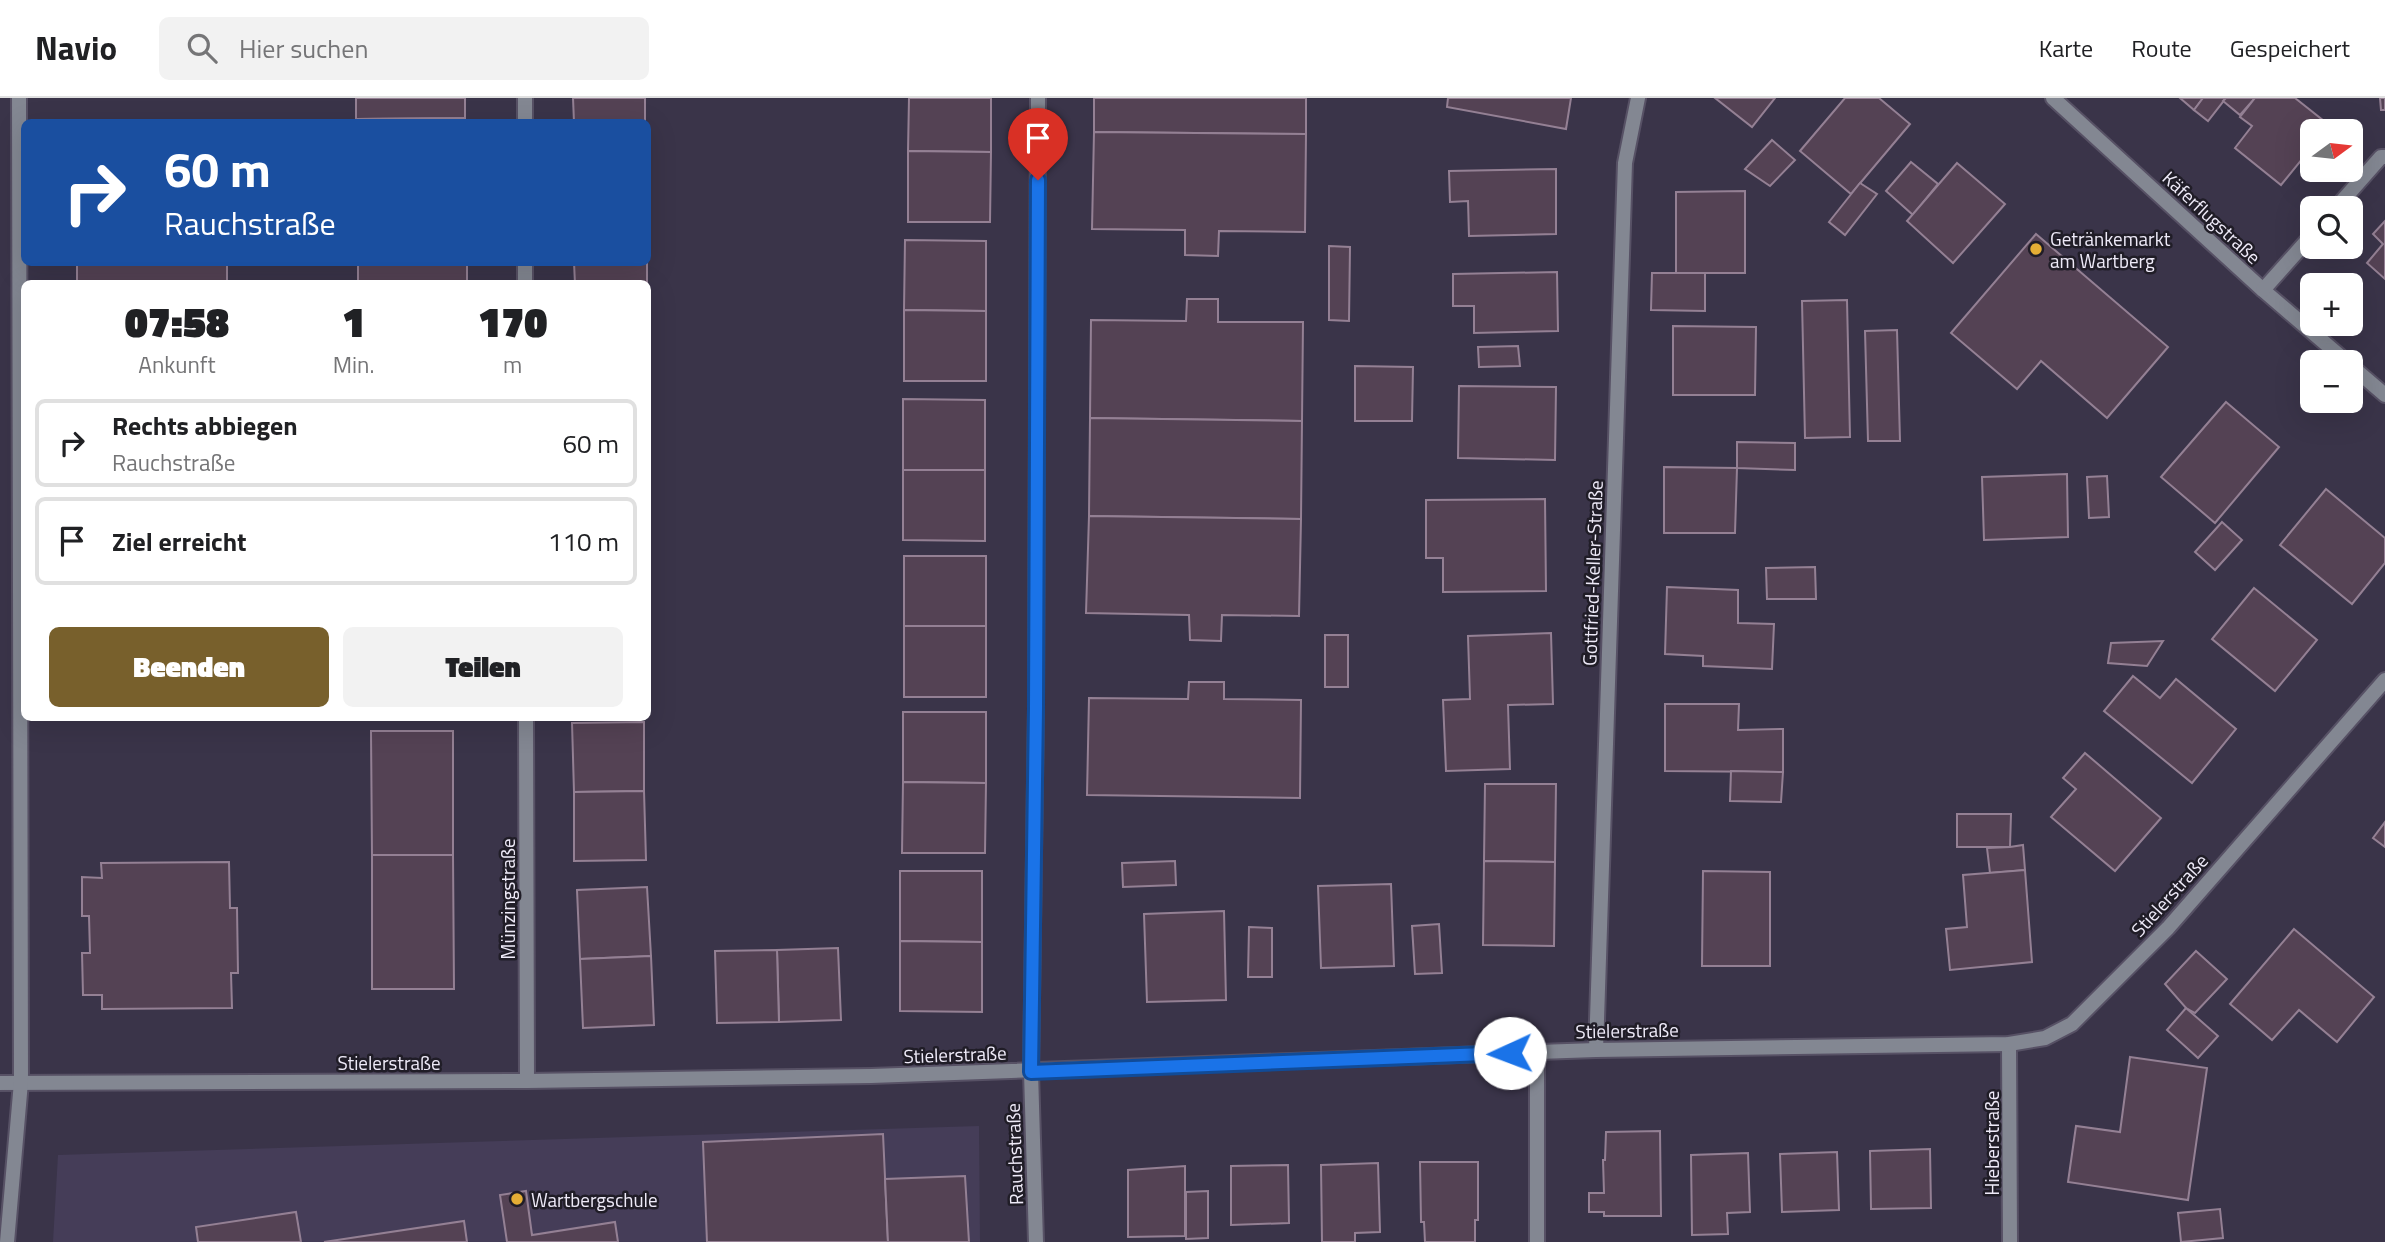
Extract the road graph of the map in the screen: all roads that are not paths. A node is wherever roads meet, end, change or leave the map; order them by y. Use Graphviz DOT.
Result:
graph roads {
  1 [pos="19,98"];
  2 [pos="525,98"];
  3 [pos="1038,98"];
  4 [pos="1638,98"];
  5 [pos="2053,98"];
  6 [pos="525,119"];
  7 [pos="2385,157"];
  8 [pos="2347,196"];
  9 [pos="2300,248"];
  10 [pos="2263,290"];
  11 [pos="2332,350"];
  12 [pos="2363,377"];
  13 [pos="2385,395"];
  14 [pos="2385,680"];
  15 [pos="526,721"];
  16 [pos="2009,1044"];
  17 [pos="1596,1049"];
  18 [pos="1537,1052"];
  19 [pos="1031,1072"];
  20 [pos="527,1081"];
  21 [pos="21,1082"];
  22 [pos="0,1083"];
  23 [pos="7,1242"];
  24 [pos="1036,1242"];
  25 [pos="1536,1242"];
  26 [pos="2010,1242"];
  1 -- 21 [label="street"];
  2 -- 6 [label="street"];
  3 -- 19 [label="street, Rauchstraße"];
  4 -- 17 [label="street, Gottfried-Keller-Straße"];
  5 -- 10 [label="street, Käferflugstraße"];
  7 -- 8 [label="street"];
  9 -- 10 [label="street"];
  10 -- 11 [label="street, Käferflugstraße"];
  12 -- 13 [label="street, Käferflugstraße"];
  14 -- 16 [label="street, Stielerstraße"];
  15 -- 20 [label="street, Münzingstraße"];
  16 -- 17 [label="street, Stielerstraße"];
  16 -- 26 [label="street, Hieberstraße"];
  17 -- 18 [label="street, Stielerstraße"];
  18 -- 19 [label="street, Stielerstraße"];
  18 -- 25 [label="street"];
  19 -- 20 [label="street, Stielerstraße"];
  19 -- 24 [label="street, Rauchstraße"];
  20 -- 21 [label="street, Stielerstraße"];
  21 -- 22 [label="street, Stielerstraße"];
  21 -- 23 [label="street"];
}
